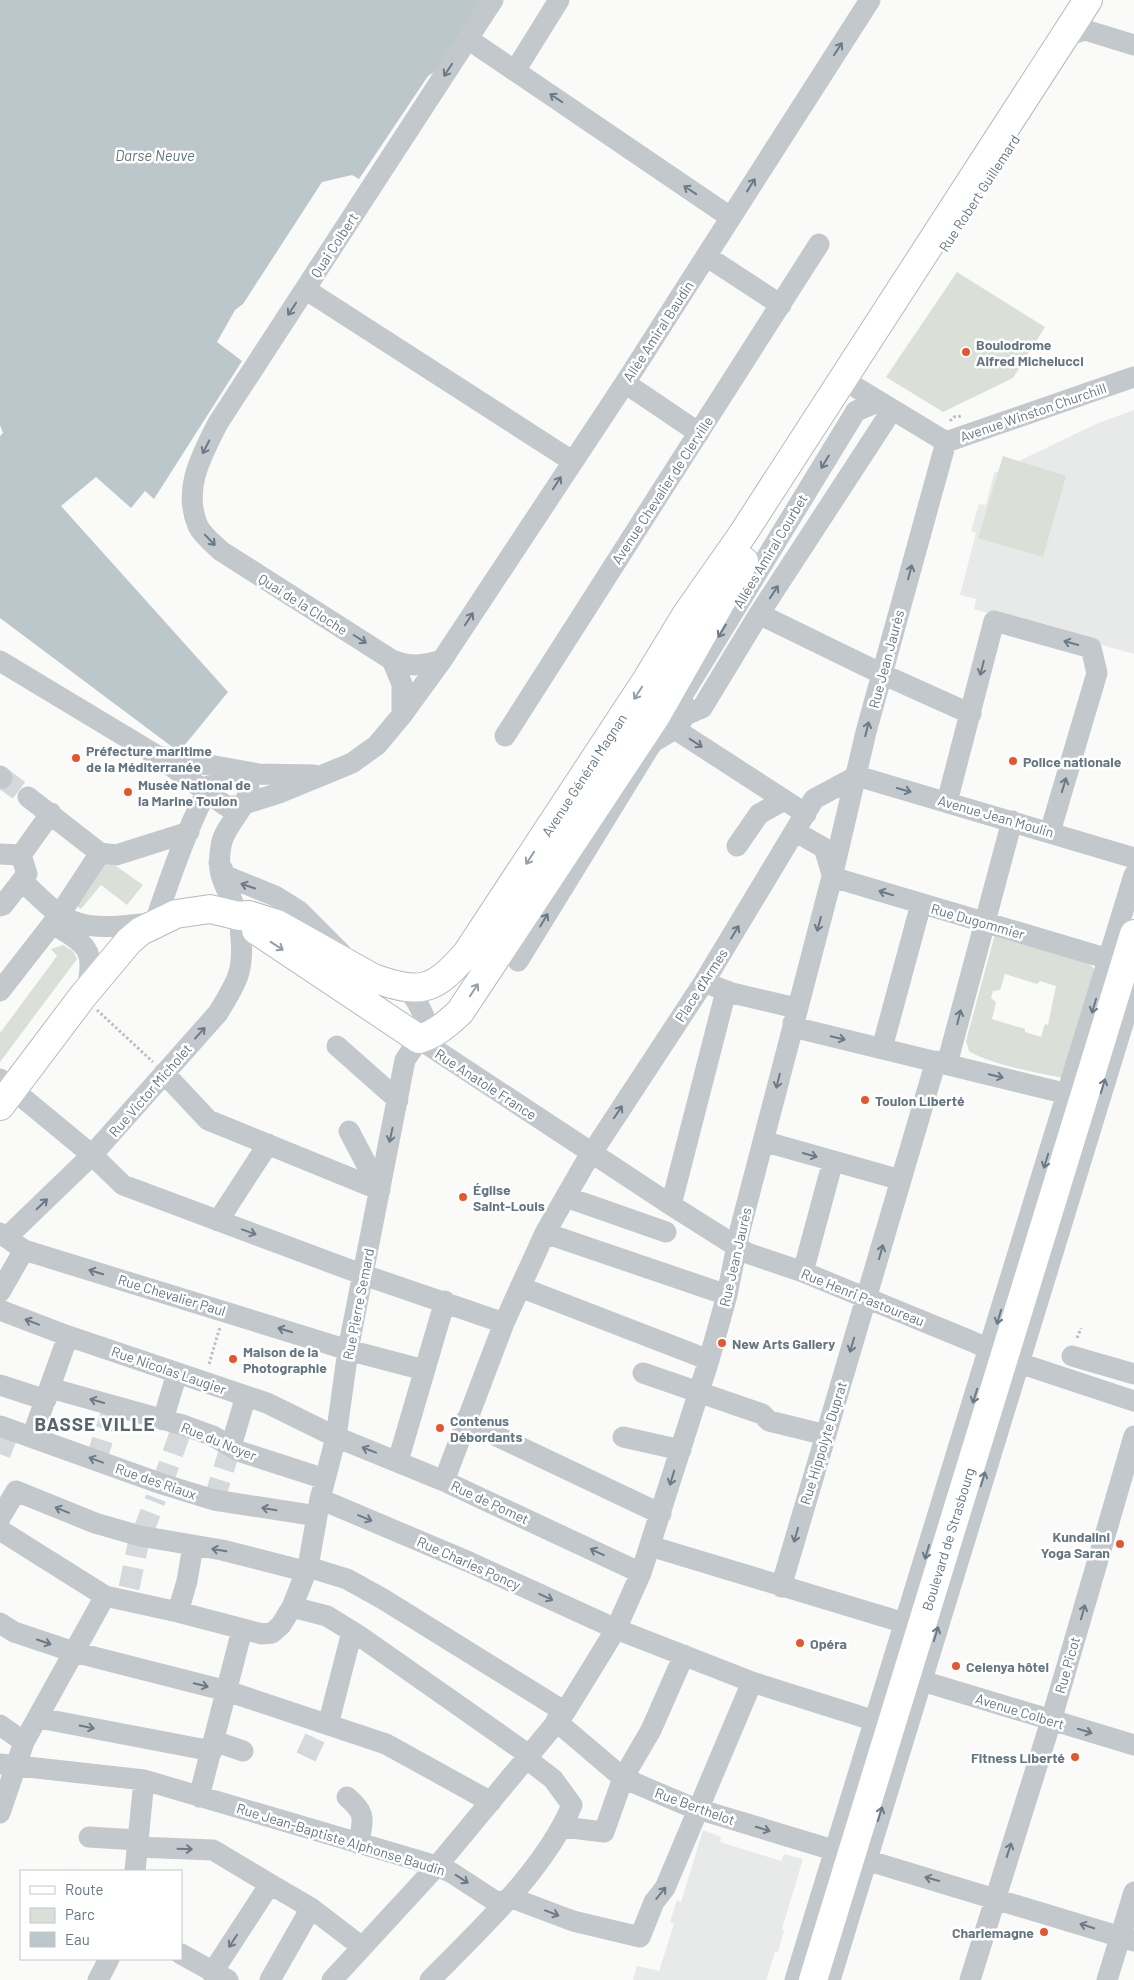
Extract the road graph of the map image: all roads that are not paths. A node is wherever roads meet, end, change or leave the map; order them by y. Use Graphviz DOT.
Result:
graph roads {
  1 [pos="493,0"];
  2 [pos="559,0"];
  3 [pos="870,0"];
  4 [pos="1084,15"];
  5 [pos="468,39"];
  6 [pos="1134,46"];
  7 [pos="515,70"];
  8 [pos="730,217"];
  9 [pos="819,244"];
  10 [pos="706,256"];
  11 [pos="305,289"];
  12 [pos="781,305"];
  13 [pos="1134,377"];
  14 [pos="624,383"];
  15 [pos="867,395"];
  16 [pos="700,432"];
  17 [pos="946,442"];
  18 [pos="572,461"];
  19 [pos="191,497"];
  20 [pos="742,535"];
  21 [pos="759,614"];
  22 [pos="0,660"];
  23 [pos="392,660"];
  24 [pos="442,660"];
  25 [pos="882,674"];
  26 [pos="971,714"];
  27 [pos="402,715"];
  28 [pos="672,720"];
  29 [pos="505,736"];
  30 [pos="156,755"];
  31 [pos="236,771"];
  32 [pos="324,775"];
  33 [pos="857,776"];
  34 [pos="214,792"];
  35 [pos="28,797"];
  36 [pos="784,800"];
  37 [pos="244,802"];
  38 [pos="947,802"];
  39 [pos="51,813"];
  40 [pos="1012,821"];
  41 [pos="801,823"];
  42 [pos="192,826"];
  43 [pos="1050,832"];
  44 [pos="737,846"];
  45 [pos="100,853"];
  46 [pos="10,854"];
  47 [pos="1134,858"];
  48 [pos="219,862"];
  49 [pos="1134,875"];
  50 [pos="832,877"];
  51 [pos="12,893"];
  52 [pos="921,904"];
  53 [pos="239,916"];
  54 [pos="56,919"];
  55 [pos="155,922"];
  56 [pos="984,922"];
  57 [pos="1134,934"];
  58 [pos="518,961"];
  59 [pos="354,967"];
  60 [pos="1122,970"];
  61 [pos="704,982"];
  62 [pos="406,987"];
  63 [pos="0,991"];
  64 [pos="726,992"];
  65 [pos="84,994"];
  66 [pos="795,1016"];
  67 [pos="429,1042"];
  68 [pos="338,1046"];
  69 [pos="882,1048"];
  70 [pos="942,1063"];
  71 [pos="164,1073"];
  72 [pos="4,1092"];
  73 [pos="1075,1096"];
  74 [pos="398,1100"];
  75 [pos="349,1131"];
  76 [pos="763,1141"];
  77 [pos="268,1144"];
  78 [pos="591,1153"];
  79 [pos="92,1155"];
  80 [pos="833,1161"];
  81 [pos="901,1180"];
  82 [pos="380,1190"];
  83 [pos="566,1197"];
  84 [pos="671,1205"];
  85 [pos="218,1221"];
  86 [pos="666,1232"];
  87 [pos="546,1233"];
  88 [pos="4,1235"];
  89 [pos="736,1246"];
  90 [pos="24,1250"];
  91 [pos="803,1272"];
  92 [pos="364,1275"];
  93 [pos="520,1287"];
  94 [pos="0,1292"];
  95 [pos="727,1295"];
  96 [pos="867,1299"];
  97 [pos="444,1301"];
  98 [pos="0,1310"];
  99 [pos="504,1323"];
  100 [pos="68,1336"];
  101 [pos="1074,1348"];
  102 [pos="348,1350"];
  103 [pos="1004,1357"];
  104 [pos="709,1360"];
  105 [pos="424,1370"];
  106 [pos="177,1373"];
  107 [pos="643,1373"];
  108 [pos="1134,1374"];
  109 [pos="0,1386"];
  110 [pos="697,1392"];
  111 [pos="48,1394"];
  112 [pos="246,1396"];
  113 [pos="1134,1401"];
  114 [pos="163,1420"];
  115 [pos="466,1421"];
  116 [pos="0,1426"];
  117 [pos="826,1435"];
  118 [pos="1134,1436"];
  119 [pos="32,1437"];
  120 [pos="336,1437"];
  121 [pos="623,1437"];
  122 [pos="230,1446"];
  123 [pos="681,1450"];
  124 [pos="398,1461"];
  125 [pos="324,1479"];
  126 [pos="444,1481"];
  127 [pos="318,1508"];
  128 [pos="661,1514"];
  129 [pos="0,1518"];
  130 [pos="0,1530"];
  131 [pos="193,1546"];
  132 [pos="650,1546"];
  133 [pos="306,1569"];
  134 [pos="641,1573"];
  135 [pos="781,1587"];
  136 [pos="105,1596"];
  137 [pos="292,1607"];
  138 [pos="178,1612"];
  139 [pos="0,1623"];
  140 [pos="913,1626"];
  141 [pos="616,1629"];
  142 [pos="242,1630"];
  143 [pos="352,1632"];
  144 [pos="74,1652"];
  145 [pos="689,1657"];
  146 [pos="914,1678"];
  147 [pos="752,1682"];
  148 [pos="227,1691"];
  149 [pos="560,1717"];
  150 [pos="39,1718"];
  151 [pos="1051,1720"];
  152 [pos="0,1724"];
  153 [pos="883,1724"];
  154 [pos="328,1725"];
  155 [pos="24,1742"];
  156 [pos="1134,1745"];
  157 [pos="213,1746"];
  158 [pos="243,1751"];
  159 [pos="528,1757"];
  160 [pos="8,1765"];
  161 [pos="623,1778"];
  162 [pos="144,1780"];
  163 [pos="199,1797"];
  164 [pos="346,1798"];
  165 [pos="491,1802"];
  166 [pos="699,1809"];
  167 [pos="0,1812"];
  168 [pos="563,1827"];
  169 [pos="90,1837"];
  170 [pos="136,1844"];
  171 [pos="359,1844"];
  172 [pos="851,1856"];
  173 [pos="436,1866"];
  174 [pos="135,1870"];
  175 [pos="270,1884"];
  176 [pos="1134,1892"];
  177 [pos="994,1897"];
  178 [pos="506,1900"];
  179 [pos="311,1908"];
  180 [pos="1127,1939"];
  181 [pos="362,1947"];
  182 [pos="182,1955"];
  183 [pos="108,1960"];
  184 [pos="220,1976"];
  185 [pos="98,1980"];
  186 [pos="270,1980"];
  187 [pos="332,1980"];
  188 [pos="430,1980"];
  189 [pos="795,1980"];
  190 [pos="813,1980"];
  191 [pos="830,1980"];
  192 [pos="970,1980"];
  193 [pos="1106,1980"];
  1 -- 5 [label="street, Quai Colbert"];
  2 -- 7 [label="street"];
  8 -- 3 [label="street, Allée Amiral Baudin, one-way"];
  4 -- 6 [label="street"];
  4 -- 15 [label="main road, Rue Robert Guillemard"];
  4 -- 15 [label="main road, Rue Robert Guillemard"];
  5 -- 7 [label="street"];
  5 -- 11 [label="street, Quai Colbert, one-way"];
  8 -- 7 [label="street, one-way"];
  8 -- 10 [label="street, Allée Amiral Baudin"];
  9 -- 12 [label="street, Avenue Chevalier de Clerville"];
  10 -- 12 [label="street"];
  10 -- 14 [label="street, Allée Amiral Baudin"];
  11 -- 18 [label="street"];
  11 -- 19 [label="street, Quai Colbert, one-way"];
  12 -- 16 [label="street, Avenue Chevalier de Clerville"];
  13 -- 17 [label="street, Avenue Winston Churchill"];
  14 -- 16 [label="street"];
  14 -- 18 [label="street, Allée Amiral Baudin"];
  15 -- 17 [label="street, Avenue Winston Churchill"];
  15 -- 20 [label="main road, Avenue Général Magnan"];
  21 -- 15 [label="street, Allées Amiral Courbet, one-way"];
  15 -- 28 [label="main road, Avenue Général Magnan"];
  16 -- 29 [label="street, Avenue Chevalier de Clerville"];
  25 -- 17 [label="street, Rue Jean Jaurès, one-way"];
  24 -- 18 [label="street, Allée Amiral Baudin, one-way"];
  19 -- 23 [label="street, Quai de la Cloche, one-way"];
  20 -- 28 [label="street, Avenue Général Magnan"];
  20 -- 62 [label="main road, Avenue Général Magnan, one-way"];
  21 -- 25 [label="street"];
  21 -- 28 [label="street, Allées Amiral Courbet"];
  22 -- 30 [label="street"];
  23 -- 24 [label="street, Quai de la Cloche"];
  23 -- 27 [label="street"];
  24 -- 27 [label="street, Allée Amiral Baudin"];
  25 -- 26 [label="street"];
  33 -- 25 [label="street, Rue Jean Jaurès, one-way"];
  26 -- 38 [label="street"];
  43 -- 26 [label="street, one-way"];
  27 -- 32 [label="street, Allée Amiral Baudin"];
  28 -- 36 [label="street, one-way"];
  58 -- 28 [label="street, Allées Amiral Courbet, one-way"];
  67 -- 28 [label="main road, Avenue Général Magnan, one-way"];
  30 -- 31 [label="street"];
  30 -- 34 [label="street"];
  31 -- 32 [label="street"];
  31 -- 34 [label="street"];
  31 -- 37 [label="street"];
  32 -- 37 [label="street, Allée Amiral Baudin"];
  33 -- 38 [label="street, Avenue Jean Moulin, one-way"];
  33 -- 41 [label="street, Place d'Armes"];
  33 -- 50 [label="street, Rue Jean Jaurès"];
  34 -- 37 [label="street"];
  34 -- 42 [label="street"];
  35 -- 39 [label="street"];
  36 -- 41 [label="street"];
  36 -- 44 [label="street"];
  37 -- 48 [label="street"];
  38 -- 40 [label="street, Avenue Jean Moulin"];
  39 -- 45 [label="street"];
  39 -- 46 [label="street"];
  40 -- 43 [label="street, Avenue Jean Moulin"];
  40 -- 56 [label="street, Rue Hippolyte Duprat"];
  41 -- 50 [label="street"];
  61 -- 41 [label="street, Place d'Armes, one-way"];
  42 -- 45 [label="street"];
  42 -- 55 [label="street"];
  43 -- 47 [label="street, Avenue Jean Moulin"];
  45 -- 54 [label="street"];
  46 -- 51 [label="street"];
  48 -- 53 [label="street"];
  59 -- 48 [label="street, one-way"];
  49 -- 60 [label="street"];
  52 -- 50 [label="street, Rue Dugommier, one-way"];
  50 -- 66 [label="street, Rue Jean Jaurès, one-way"];
  51 -- 54 [label="street"];
  52 -- 56 [label="street, Rue Dugommier"];
  52 -- 69 [label="street"];
  53 -- 55 [label="main road, Avenue Général Magnan"];
  53 -- 59 [label="main road, Avenue Général Magnan"];
  53 -- 67 [label="main road, Rue Anatole France, one-way"];
  71 -- 53 [label="street, Rue Victor Micholet, one-way"];
  54 -- 55 [label="street"];
  54 -- 63 [label="street"];
  54 -- 65 [label="street"];
  55 -- 65 [label="main road, Avenue Général Magnan"];
  56 -- 60 [label="street, Rue Dugommier"];
  70 -- 56 [label="street, Rue Hippolyte Duprat, one-way"];
  57 -- 60 [label="main road, Boulevard de Strasbourg"];
  59 -- 62 [label="main road, Avenue Général Magnan"];
  60 -- 73 [label="main road, Boulevard de Strasbourg"];
  103 -- 60 [label="street, one-way"];
  61 -- 64 [label="street"];
  78 -- 61 [label="street, Place d'Armes, one-way"];
  62 -- 67 [label="street"];
  64 -- 66 [label="street"];
  64 -- 84 [label="street"];
  65 -- 72 [label="main road, Avenue Général Magnan"];
  66 -- 69 [label="street, one-way"];
  66 -- 76 [label="street, Rue Jean Jaurès, one-way"];
  67 -- 74 [label="street, Rue Pierre Semard"];
  67 -- 78 [label="street, Rue Anatole France"];
  68 -- 74 [label="street"];
  69 -- 70 [label="street"];
  70 -- 73 [label="street, one-way"];
  70 -- 81 [label="street, Rue Hippolyte Duprat"];
  71 -- 77 [label="street"];
  71 -- 79 [label="street, Rue Victor Micholet"];
  72 -- 79 [label="street"];
  73 -- 103 [label="main road, Boulevard de Strasbourg"];
  74 -- 82 [label="street, Rue Pierre Semard, one-way"];
  75 -- 82 [label="street"];
  76 -- 80 [label="street, one-way"];
  76 -- 89 [label="street, Rue Jean Jaurès"];
  77 -- 82 [label="street"];
  77 -- 85 [label="street"];
  78 -- 83 [label="street, Place d'Armes"];
  78 -- 84 [label="street, Rue Anatole France"];
  79 -- 85 [label="street"];
  88 -- 79 [label="street, Rue Victor Micholet, one-way"];
  80 -- 81 [label="street"];
  80 -- 91 [label="street"];
  96 -- 81 [label="street, Rue Hippolyte Duprat, one-way"];
  82 -- 92 [label="street, Rue Pierre Semard"];
  83 -- 86 [label="street"];
  83 -- 87 [label="street, Place d'Armes"];
  84 -- 89 [label="street, Rue Anatole France"];
  85 -- 92 [label="street, one-way"];
  87 -- 93 [label="street, Place d'Armes"];
  87 -- 95 [label="street"];
  88 -- 90 [label="street, Rue Chevalier Paul"];
  89 -- 91 [label="street, Rue Henri Pastoureau"];
  89 -- 95 [label="street, Rue Jean Jaurès"];
  90 -- 94 [label="street"];
  102 -- 90 [label="street, Rue Chevalier Paul, one-way"];
  91 -- 96 [label="street, Rue Henri Pastoureau"];
  92 -- 97 [label="street"];
  92 -- 102 [label="street, Rue Pierre Semard"];
  93 -- 99 [label="street, Place d'Armes"];
  93 -- 104 [label="street"];
  95 -- 104 [label="street, Rue Jean Jaurès"];
  96 -- 103 [label="street, Rue Henri Pastoureau"];
  96 -- 117 [label="street, Rue Hippolyte Duprat, one-way"];
  97 -- 99 [label="street"];
  97 -- 105 [label="street"];
  100 -- 98 [label="street, Rue Nicolas Laugier, one-way"];
  99 -- 115 [label="street, Place d'Armes"];
  100 -- 106 [label="street, Rue Nicolas Laugier"];
  100 -- 111 [label="street"];
  101 -- 108 [label="street"];
  102 -- 105 [label="street, Rue Chevalier Paul"];
  102 -- 120 [label="street, Rue Pierre Semard"];
  103 -- 113 [label="street, Rue Henri Pastoureau"];
  103 -- 140 [label="main road, Boulevard de Strasbourg"];
  146 -- 103 [label="street, one-way"];
  104 -- 110 [label="street, Rue Jean Jaurès"];
  105 -- 124 [label="street"];
  106 -- 112 [label="street, Rue Nicolas Laugier"];
  106 -- 114 [label="street"];
  107 -- 110 [label="street"];
  109 -- 111 [label="street, Rue du Noyer"];
  110 -- 117 [label="street"];
  110 -- 123 [label="street, Rue Jean Jaurès"];
  114 -- 111 [label="street, Rue du Noyer, one-way"];
  111 -- 119 [label="street"];
  112 -- 120 [label="street, Rue Nicolas Laugier"];
  112 -- 122 [label="street"];
  114 -- 122 [label="street, Rue du Noyer"];
  115 -- 126 [label="street, Place d'Armes"];
  115 -- 128 [label="street"];
  116 -- 119 [label="street, Rue des Riaux"];
  117 -- 135 [label="street, Rue Hippolyte Duprat, one-way"];
  151 -- 118 [label="street, Rue Picot, one-way"];
  127 -- 119 [label="street, Rue des Riaux, one-way"];
  124 -- 120 [label="street, Rue de Pomet, one-way"];
  120 -- 125 [label="street, Rue Pierre Semard"];
  121 -- 123 [label="street"];
  122 -- 125 [label="street, Rue du Noyer"];
  123 -- 128 [label="street, Rue Jean Jaurès, one-way"];
  124 -- 126 [label="street, Rue de Pomet"];
  125 -- 127 [label="street, Rue Pierre Semard"];
  134 -- 126 [label="street, Rue de Pomet, one-way"];
  127 -- 133 [label="street, Rue Pierre Semard"];
  127 -- 141 [label="street, Rue Charles Poncy, one-way"];
  128 -- 132 [label="street, Rue Jean Jaurès"];
  131 -- 129 [label="street, Rue Berthelot, one-way"];
  130 -- 136 [label="street"];
  133 -- 131 [label="street, Rue Berthelot, one-way"];
  131 -- 138 [label="street"];
  132 -- 134 [label="street, Rue Jean Jaurès"];
  132 -- 135 [label="street"];
  133 -- 137 [label="street, Rue Pierre Semard"];
  133 -- 149 [label="street, Rue Berthelot"];
  134 -- 141 [label="street, Rue Jean Jaurès"];
  135 -- 140 [label="street"];
  136 -- 138 [label="street"];
  136 -- 144 [label="street"];
  137 -- 142 [label="street, Rue Pierre Semard"];
  137 -- 143 [label="street"];
  138 -- 142 [label="street"];
  139 -- 144 [label="street, one-way"];
  140 -- 146 [label="main road, Boulevard de Strasbourg"];
  140 -- 153 [label="street"];
  141 -- 145 [label="street, Rue Charles Poncy"];
  141 -- 149 [label="street, Rue Jean Jaurès"];
  142 -- 148 [label="street"];
  143 -- 154 [label="street"];
  143 -- 159 [label="street"];
  144 -- 148 [label="street, one-way"];
  144 -- 150 [label="street"];
  145 -- 147 [label="street, Rue Charles Poncy"];
  145 -- 161 [label="street"];
  146 -- 151 [label="street, Avenue Colbert"];
  146 -- 153 [label="main road, Boulevard de Strasbourg"];
  172 -- 146 [label="street, one-way"];
  147 -- 153 [label="street, Rue Charles Poncy"];
  147 -- 166 [label="street"];
  148 -- 154 [label="street"];
  148 -- 157 [label="street"];
  149 -- 159 [label="street, Rue Jean Jaurès"];
  149 -- 161 [label="street, Rue Berthelot"];
  150 -- 155 [label="street"];
  150 -- 157 [label="street, one-way"];
  151 -- 156 [label="street, Avenue Colbert, one-way"];
  177 -- 151 [label="street, Rue Picot, one-way"];
  152 -- 155 [label="street"];
  153 -- 172 [label="main road, Boulevard de Strasbourg"];
  154 -- 165 [label="street"];
  155 -- 160 [label="street"];
  157 -- 158 [label="street"];
  157 -- 163 [label="street"];
  159 -- 165 [label="street, Rue Jean Jaurès"];
  159 -- 168 [label="street"];
  160 -- 162 [label="street, Rue Jean-Baptiste Alphonse Baudin"];
  160 -- 167 [label="street"];
  161 -- 166 [label="street, Rue Berthelot"];
  161 -- 168 [label="street"];
  162 -- 163 [label="street, Rue Jean-Baptiste Alphonse Baudin"];
  162 -- 170 [label="street"];
  163 -- 171 [label="street, Rue Jean-Baptiste Alphonse Baudin"];
  164 -- 171 [label="street"];
  165 -- 173 [label="street, Rue Jean Jaurès"];
  166 -- 172 [label="street, Rue Berthelot, one-way"];
  178 -- 166 [label="street, Rue Jean-Baptiste Alphonse Baudin, one-way"];
  168 -- 178 [label="street"];
  169 -- 170 [label="street"];
  170 -- 174 [label="street"];
  170 -- 175 [label="street, one-way"];
  171 -- 173 [label="street, Rue Jean-Baptiste Alphonse Baudin"];
  177 -- 172 [label="street, Rue Berthelot, one-way"];
  172 -- 189 [label="street"];
  172 -- 190 [label="main road, Boulevard de Strasbourg"];
  172 -- 191 [label="street"];
  173 -- 178 [label="street, Rue Jean-Baptiste Alphonse Baudin, one-way"];
  173 -- 181 [label="street, Rue Jean Jaurès"];
  175 -- 179 [label="street"];
  175 -- 184 [label="street, one-way"];
  176 -- 180 [label="street"];
  180 -- 177 [label="street, Rue Berthelot, one-way"];
  177 -- 192 [label="street, Rue Picot"];
  178 -- 188 [label="street"];
  179 -- 181 [label="street"];
  179 -- 186 [label="street"];
  180 -- 193 [label="street"];
  181 -- 187 [label="street, Rue Jean Jaurès"];
  182 -- 184 [label="street"];
  183 -- 185 [label="street"];
}
